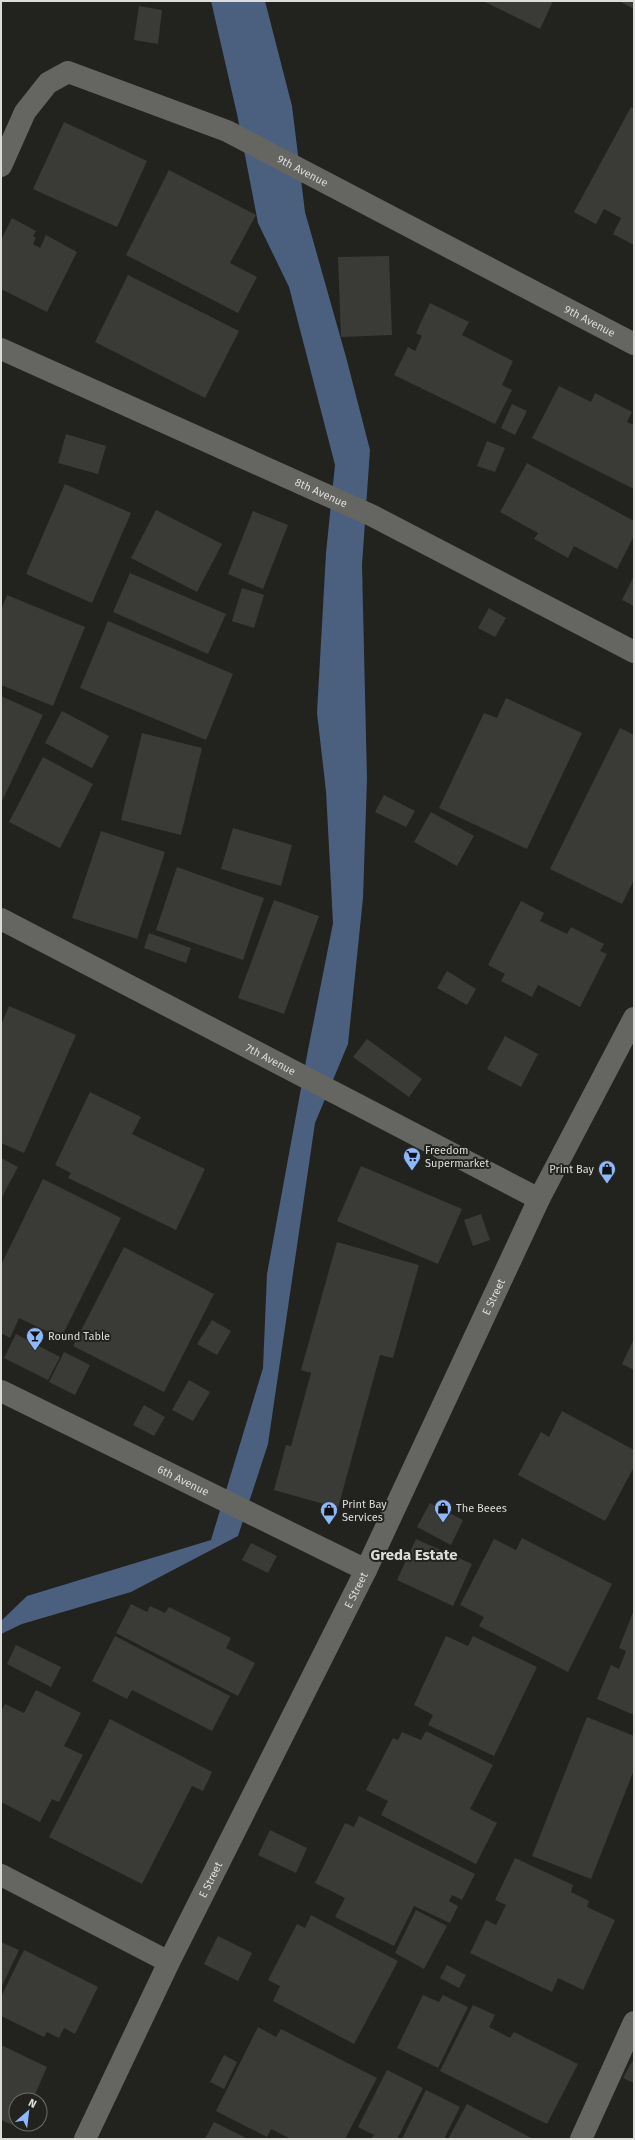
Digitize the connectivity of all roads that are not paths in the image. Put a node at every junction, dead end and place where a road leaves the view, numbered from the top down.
1 (1, 166) edge
2 (634, 344) edge
3 (1, 349) edge
4 (634, 652) edge
5 (1, 919) edge
6 (634, 1018) edge
7 (539, 1199) junction
8 (1, 1390) edge
9 (366, 1570) junction
10 (1, 1875) edge
11 (169, 1962) junction
12 (634, 2022) edge
13 (85, 2139) edge
14 (581, 2139) edge

1 - 2 street, 9th Avenue
3 - 4 street, 8th Avenue
5 - 7 street, 7th Avenue
6 - 7 street, E Street
7 - 9 street, E Street
8 - 9 street, 6th Avenue
9 - 11 street, E Street
10 - 11 street
11 - 13 street, E Street
12 - 14 street

